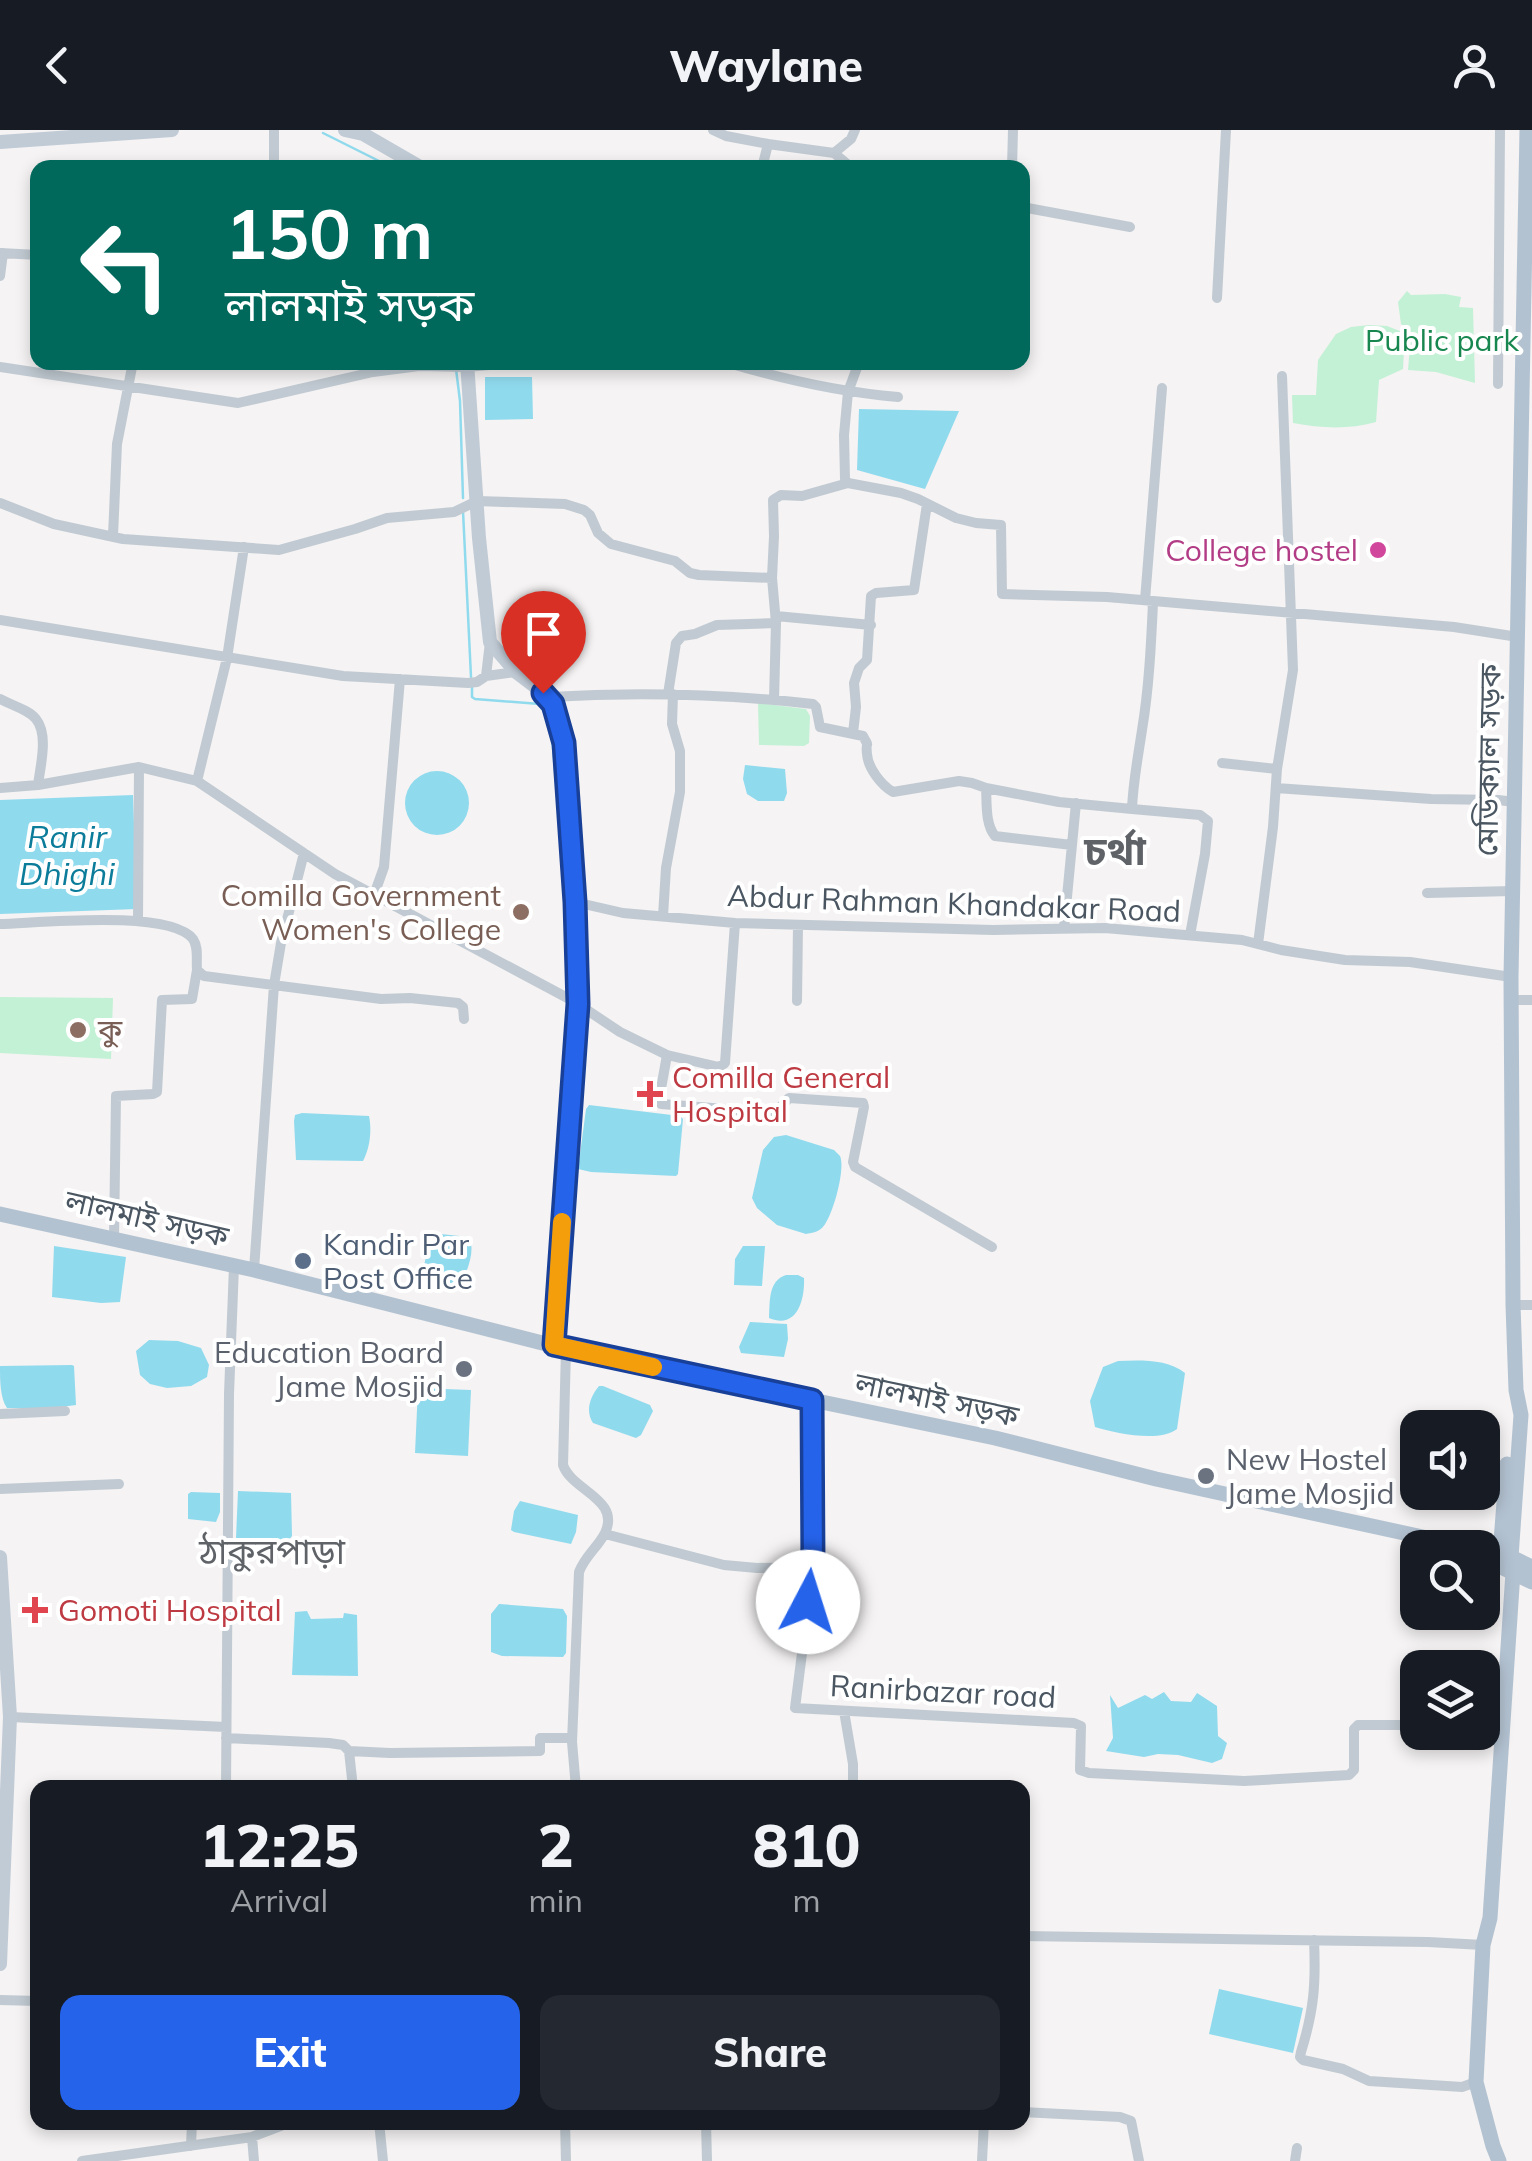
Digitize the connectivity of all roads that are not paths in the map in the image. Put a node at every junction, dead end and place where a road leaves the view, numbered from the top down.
1 (172, 130) edge
2 (274, 130) edge
3 (345, 130) edge
4 (714, 130) edge
5 (855, 130) edge
6 (1013, 130) edge
7 (1226, 130) edge
8 (1500, 130) edge
9 (1527, 130) edge
10 (363, 132) edge
11 (0, 142) edge
12 (768, 144) junction
13 (834, 153) junction
14 (274, 160) edge
15 (409, 160) edge
16 (764, 160) edge
17 (842, 160) edge
18 (1012, 160) edge
19 (1030, 208) edge
20 (1130, 227) dead end
21 (2, 252) edge
22 (30, 254) edge
23 (0, 276) edge
24 (1216, 298) dead end
25 (0, 367) edge
26 (132, 370) edge
27 (388, 370) edge
28 (467, 370) edge
29 (751, 370) edge
30 (856, 370) edge
31 (1282, 376) dead end
32 (1498, 384) dead end
33 (130, 387) junction
34 (1162, 388) dead end
35 (848, 392) junction
36 (898, 397) dead end
37 (848, 483) junction
38 (477, 501) junction
39 (0, 503) edge
40 (926, 504) junction
41 (112, 536) junction
42 (244, 547) junction
43 (772, 578) junction
44 (1145, 600) junction
45 (1292, 614) junction
46 (0, 620) edge
47 (776, 620) junction
48 (870, 625) junction
49 (1518, 636) junction
50 (490, 642) junction
51 (228, 658) junction
52 (516, 672) junction
53 (400, 680) junction
54 (477, 680) junction
55 (671, 694) junction
56 (548, 697) junction
57 (0, 699) edge
58 (774, 700) junction
59 (1525, 707) edge
60 (1524, 731) edge
61 (853, 733) junction
62 (1222, 764) dead end
63 (139, 768) junction
64 (1276, 769) junction
65 (198, 782) junction
66 (38, 785) junction
67 (0, 788) edge
68 (986, 788) junction
69 (1276, 788) junction
70 (1514, 802) junction
71 (1076, 804) junction
72 (1132, 809) junction
73 (1072, 844) junction
74 (304, 853) junction
75 (1512, 891) junction
76 (1427, 893) dead end
77 (374, 894) junction
78 (575, 902) junction
79 (662, 916) junction
80 (138, 920) junction
81 (736, 923) junction
82 (0, 924) edge
83 (798, 925) junction
84 (1064, 928) junction
85 (1190, 936) junction
86 (1258, 944) junction
87 (197, 970) junction
88 (1510, 977) junction
89 (274, 985) junction
90 (1511, 1000) junction
91 (1532, 1000) edge
92 (572, 1001) junction
93 (796, 1001) dead end
94 (464, 1019) dead end
95 (668, 1054) junction
96 (0, 1214) edge
97 (114, 1238) junction
98 (992, 1246) dead end
99 (234, 1266) junction
100 (254, 1270) junction
101 (1513, 1304) junction
102 (1532, 1304) edge
103 (560, 1347) junction
104 (812, 1400) junction
105 (65, 1411) dead end
106 (0, 1414) edge
107 (119, 1484) dead end
108 (0, 1489) edge
109 (1393, 1532) junction
110 (1400, 1533) edge
111 (604, 1534) junction
112 (1400, 1535) edge
113 (0, 1557) edge
114 (1500, 1559) edge
115 (1500, 1563) edge
116 (1507, 1563) junction
117 (813, 1567) junction
118 (1532, 1567) edge
119 (1532, 1582) edge
120 (1, 1595) edge
121 (1497, 1650) edge
122 (3, 1664) edge
123 (1500, 1691) edge
124 (844, 1710) junction
125 (10, 1717) junction
126 (1400, 1725) edge
127 (5, 1733) edge
128 (226, 1733) junction
129 (572, 1738) junction
130 (1497, 1750) edge
131 (350, 1751) junction
132 (226, 1780) edge
133 (352, 1780) edge
134 (575, 1780) edge
135 (853, 1780) edge
136 (1030, 1936) edge
137 (1314, 1940) junction
138 (1483, 1946) junction
139 (0, 1964) edge
140 (0, 2000) edge
141 (30, 2001) edge
142 (1476, 2082) junction
143 (1030, 2112) edge
144 (192, 2130) edge
145 (270, 2130) edge
146 (380, 2130) edge
147 (565, 2130) edge
148 (706, 2130) edge
149 (984, 2130) edge
150 (252, 2137) junction
151 (192, 2146) junction
152 (82, 2161) edge
153 (254, 2161) edge
154 (383, 2161) edge
155 (566, 2161) edge
156 (707, 2161) edge
157 (982, 2161) edge
158 (1140, 2161) edge
159 (1499, 2161) edge

1 - 11 street
2 - 14 street
3 - 10 street
4 - 12 street
5 - 13 street
6 - 18 street
7 - 24 street
8 - 32 street
9 - 49 main road, মেডিক্যাল সড়ক
10 - 15 street
12 - 13 street
12 - 16 street
13 - 17 street
19 - 20 street
21 - 22 street
21 - 23 street
25 - 33 street
26 - 33 street
27 - 33 street
28 - 38 street
29 - 35 street
30 - 35 street
31 - 45 street
33 - 41 street
34 - 44 street
35 - 36 street
35 - 37 street
37 - 40 street
37 - 43 street
38 - 42 street
38 - 43 street
38 - 50 street
39 - 41 street
40 - 44 street
40 - 48 street
41 - 42 street
42 - 51 street
43 - 47 street
44 - 45 street
44 - 72 street
45 - 49 street
45 - 64 street
46 - 51 street
47 - 48 street
47 - 55 street
47 - 58 street
48 - 61 street
49 - 59 main road, মেডিক্যাল সড়ক
50 - 52 street
50 - 54 street
51 - 53 street
51 - 65 street
52 - 54 street
52 - 56 street
53 - 54 street
53 - 77 street
55 - 56 street
55 - 58 street
55 - 79 street
56 - 78 street
57 - 66 street
58 - 61 street
59 - 60 main road, মেডিক্যাল সড়ক
60 - 70 main road, মেডিক্যাল সড়ক
61 - 68 street
62 - 64 street
63 - 65 street
63 - 66 street
63 - 80 street
64 - 69 street
65 - 74 street
66 - 67 street
68 - 71 street
68 - 73 street
69 - 70 street
69 - 86 street
70 - 75 main road, মেডিক্যাল সড়ক
71 - 72 street
71 - 73 street
72 - 85 street
73 - 84 street
74 - 77 street
74 - 89 street
75 - 76 street
75 - 88 main road, মেডিক্যাল সড়ক
77 - 92 street
78 - 79 street, Abdur Rahman Khandakar Road
78 - 92 street
79 - 81 street, Abdur Rahman Khandakar Road
80 - 82 street
80 - 87 street
81 - 83 street, Abdur Rahman Khandakar Road
81 - 95 street
83 - 84 street, Abdur Rahman Khandakar Road
83 - 93 street
84 - 85 street, Abdur Rahman Khandakar Road
85 - 86 street, Abdur Rahman Khandakar Road
86 - 88 street, Abdur Rahman Khandakar Road
87 - 89 street
87 - 97 street
88 - 90 main road, মেডিক্যাল সড়ক
89 - 94 street
89 - 100 street
90 - 91 street
90 - 101 main road, মেডিক্যাল সড়ক
92 - 95 street
92 - 103 street
95 - 98 street
96 - 97 main road, লালমাই সড়ক
97 - 99 main road, লালমাই সড়ক
99 - 100 main road, লালমাই সড়ক
99 - 128 street
100 - 103 main road, লালমাই সড়ক
101 - 102 street
101 - 116 main road, মেডিক্যাল সড়ক
103 - 104 main road, লালমাই সড়ক
103 - 111 street
104 - 109 main road, লালমাই সড়ক
104 - 117 street
105 - 106 street
107 - 108 street
109 - 110 main road, লালমাই সড়ক
109 - 112 main road, লালমাই সড়ক
111 - 117 street
111 - 129 street
113 - 120 street
114 - 116 main road
115 - 116 main road
116 - 118 main road
116 - 119 main road
116 - 121 main road
116 - 123 main road
117 - 124 street, Ranirbazar road
120 - 122 street
122 - 125 street
124 - 126 street, Ranirbazar road
124 - 135 street
125 - 127 street
125 - 128 street
127 - 139 street
128 - 131 street
128 - 132 street
129 - 131 street
129 - 134 street
130 - 138 main road
131 - 133 street
136 - 137 street
137 - 138 street
137 - 142 street
138 - 142 main road
140 - 141 street
142 - 159 main road
143 - 158 street
144 - 151 street
145 - 150 street
146 - 154 street
147 - 155 street
148 - 156 street
149 - 157 street
150 - 151 street
150 - 153 street
151 - 152 street

